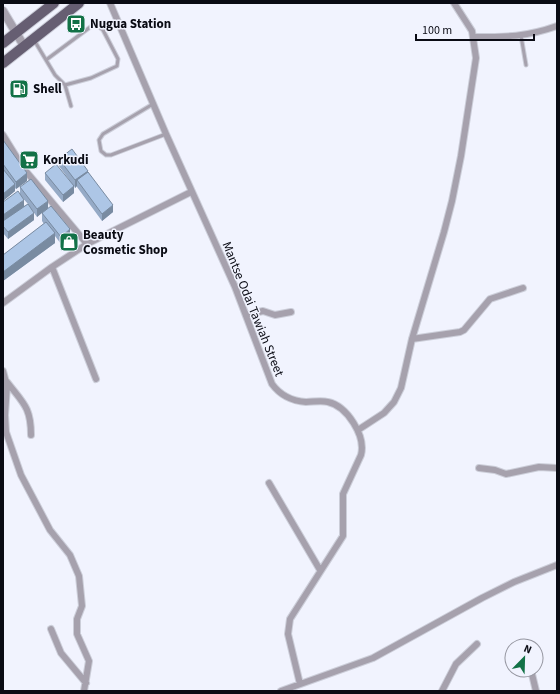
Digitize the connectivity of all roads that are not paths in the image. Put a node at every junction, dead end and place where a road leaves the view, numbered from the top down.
1 (54, 3) edge
2 (79, 3) edge
3 (110, 3) edge
4 (454, 3) edge
5 (3, 11) edge
6 (117, 21) junction
7 (557, 26) edge
8 (102, 30) junction
9 (15, 33) junction
10 (521, 36) junction
11 (474, 37) junction
12 (33, 39) junction
13 (3, 43) edge
14 (24, 46) junction
15 (46, 60) junction
16 (3, 62) edge
17 (526, 65) dead end
18 (65, 85) junction
19 (153, 104) junction
20 (71, 106) dead end
21 (166, 134) junction
22 (3, 135) edge
23 (191, 192) junction
24 (87, 244) junction
25 (52, 267) junction
26 (523, 288) dead end
27 (3, 303) edge
28 (292, 312) dead end
29 (246, 315) junction
30 (412, 339) junction
31 (3, 371) edge
32 (96, 379) dead end
33 (7, 382) junction
34 (358, 430) junction
35 (31, 435) dead end
36 (479, 468) dead end
37 (557, 468) edge
38 (269, 483) dead end
39 (557, 564) edge
40 (320, 570) junction
41 (51, 629) dead end
42 (477, 644) dead end
43 (533, 678) edge
44 (86, 683) junction
45 (300, 684) junction
46 (84, 691) edge
47 (281, 691) edge
48 (442, 691) edge
49 (536, 691) edge

1 - 9 main road
2 - 12 main road
3 - 6 street, Mantse Odai Tawiah Street
4 - 11 street
5 - 9 street
6 - 8 lane
6 - 19 street, Mantse Odai Tawiah Street
7 - 10 street
8 - 15 lane
8 - 18 lane
9 - 13 main road
9 - 14 street
10 - 11 street
10 - 17 lane
11 - 30 street
12 - 14 main road
12 - 15 lane
14 - 16 main road
15 - 18 lane
18 - 20 lane
19 - 21 street, Mantse Odai Tawiah Street
19 - 21 lane
21 - 23 street, Mantse Odai Tawiah Street
22 - 24 street
23 - 24 street
23 - 29 street, Mantse Odai Tawiah Street
24 - 25 street
25 - 27 street
25 - 32 street
26 - 30 street
28 - 29 street
29 - 34 street, Mantse Odai Tawiah Street
30 - 34 street
31 - 33 street
33 - 35 street
33 - 44 street
34 - 40 street
36 - 37 street
38 - 40 street
39 - 45 street
40 - 45 street
41 - 44 street
42 - 48 street
43 - 49 street
44 - 46 street
45 - 47 street

